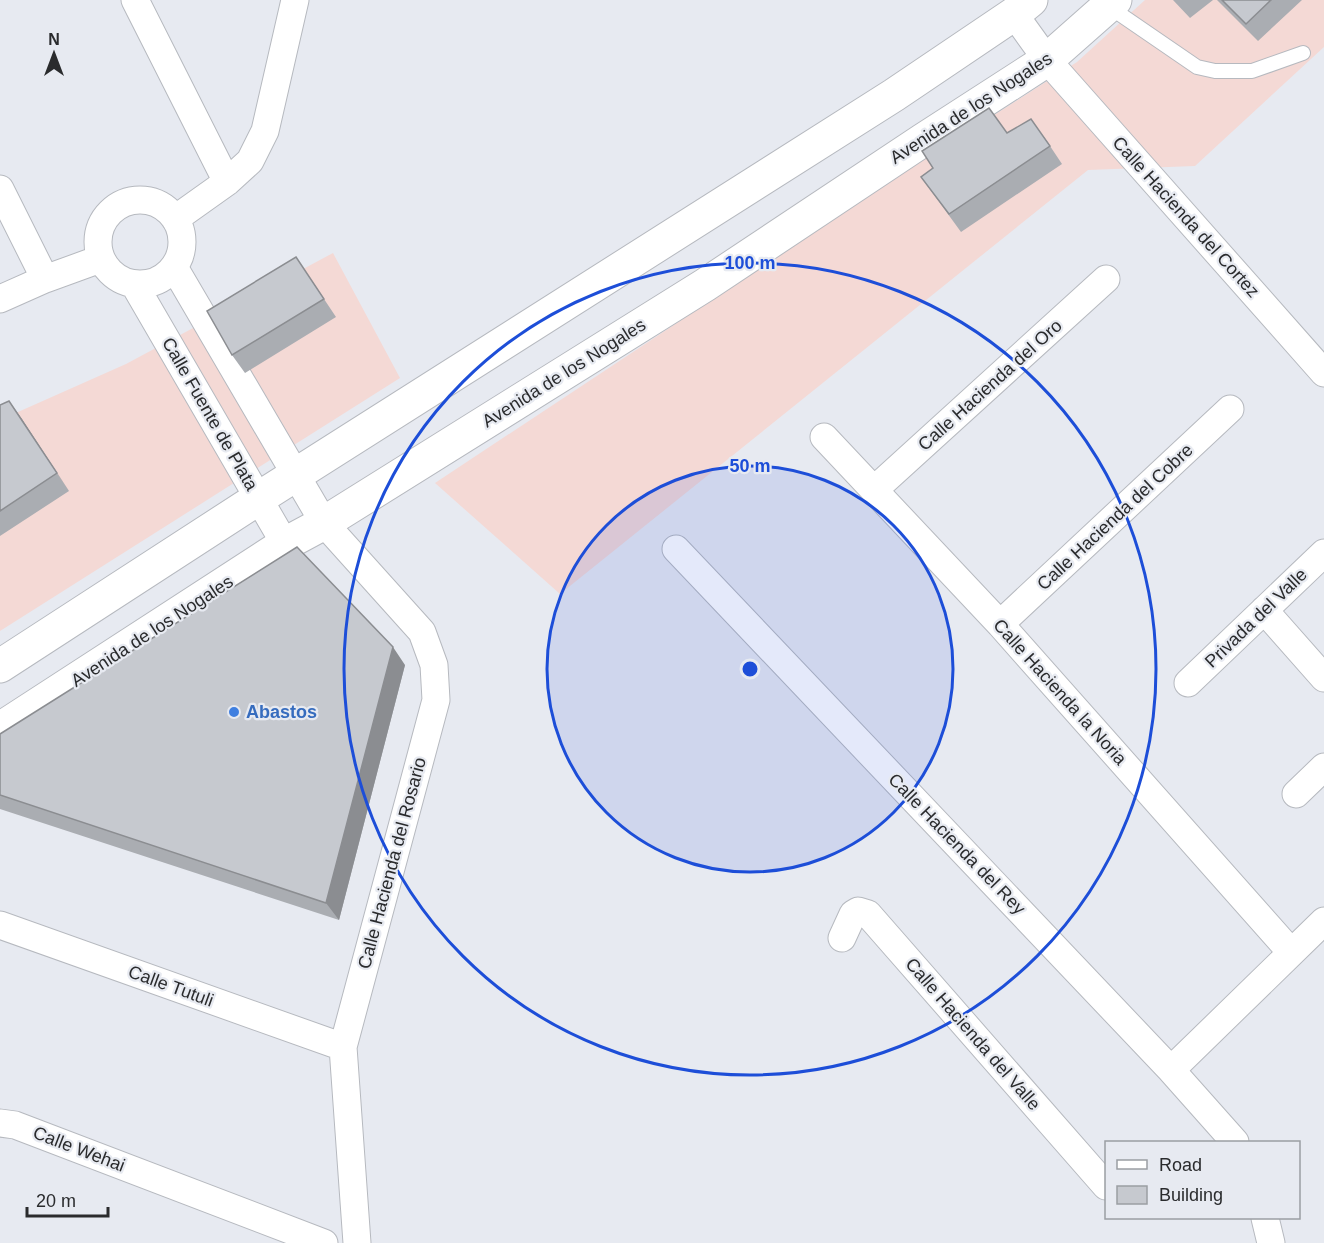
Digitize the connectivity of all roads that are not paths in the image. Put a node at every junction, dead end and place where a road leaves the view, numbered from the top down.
1 (135, 0) edge
2 (295, 0) edge
3 (1111, 3) edge
4 (1022, 7) edge
5 (1303, 53) dead end
6 (1047, 60) junction
7 (227, 182) junction
8 (0, 189) edge
9 (175, 219) junction
10 (100, 259) junction
11 (174, 267) junction
12 (45, 279) junction
13 (1106, 279) dead end
14 (134, 284) junction
15 (0, 299) edge
16 (1324, 373) edge
17 (1230, 409) dead end
18 (824, 436) dead end
19 (297, 475) junction
20 (874, 490) junction
21 (259, 498) junction
22 (324, 523) junction
23 (285, 544) junction
24 (676, 549) dead end
25 (1324, 553) edge
26 (1264, 610) junction
27 (1000, 624) junction
28 (0, 666) edge
29 (1324, 678) edge
30 (1188, 682) dead end
31 (0, 729) edge
32 (1324, 767) edge
33 (1296, 794) dead end
34 (1324, 921) edge
35 (0, 925) edge
36 (842, 938) dead end
37 (1291, 952) junction
38 (343, 1047) junction
39 (1171, 1070) junction
40 (0, 1123) edge
41 (1233, 1141) edge
42 (1105, 1184) edge
43 (1265, 1219) edge
44 (324, 1243) edge
45 (357, 1243) edge
46 (1271, 1243) edge

1 - 7 street
2 - 7 street
3 - 5 lane
3 - 6 main road, Avenida de los Nogales
4 - 6 street, Calle Hacienda del Cortez
4 - 19 main road
6 - 16 street, Calle Hacienda del Cortez
6 - 22 main road, Avenida de los Nogales
7 - 9 street
8 - 12 street
9 - 10 street
9 - 11 street
10 - 12 street
10 - 14 street
11 - 14 street
11 - 19 street
12 - 15 street
13 - 20 street, Calle Hacienda del Oro
14 - 21 street, Calle Fuente de Plata
17 - 27 street, Calle Hacienda del Cobre
18 - 20 street, Calle Hacienda la Noria
19 - 21 main road
19 - 22 street, Calle Hacienda del Rosario
20 - 27 street, Calle Hacienda la Noria
21 - 23 street, Calle Fuente de Plata
21 - 28 main road
22 - 23 main road, Avenida de los Nogales
22 - 38 street, Calle Hacienda del Rosario
23 - 31 main road, Avenida de los Nogales
24 - 39 street, Calle Hacienda del Rey
25 - 26 street, Privada del Valle
26 - 29 street
26 - 30 street, Privada del Valle
27 - 37 street, Calle Hacienda la Noria
32 - 33 street
34 - 37 street
35 - 38 street, Calle Tutuli
36 - 42 street, Calle Hacienda del Valle
37 - 39 street
38 - 45 street, Calle Hacienda del Rosario
39 - 41 street, Calle Hacienda del Rey
40 - 44 street, Calle Wehai
43 - 46 street

